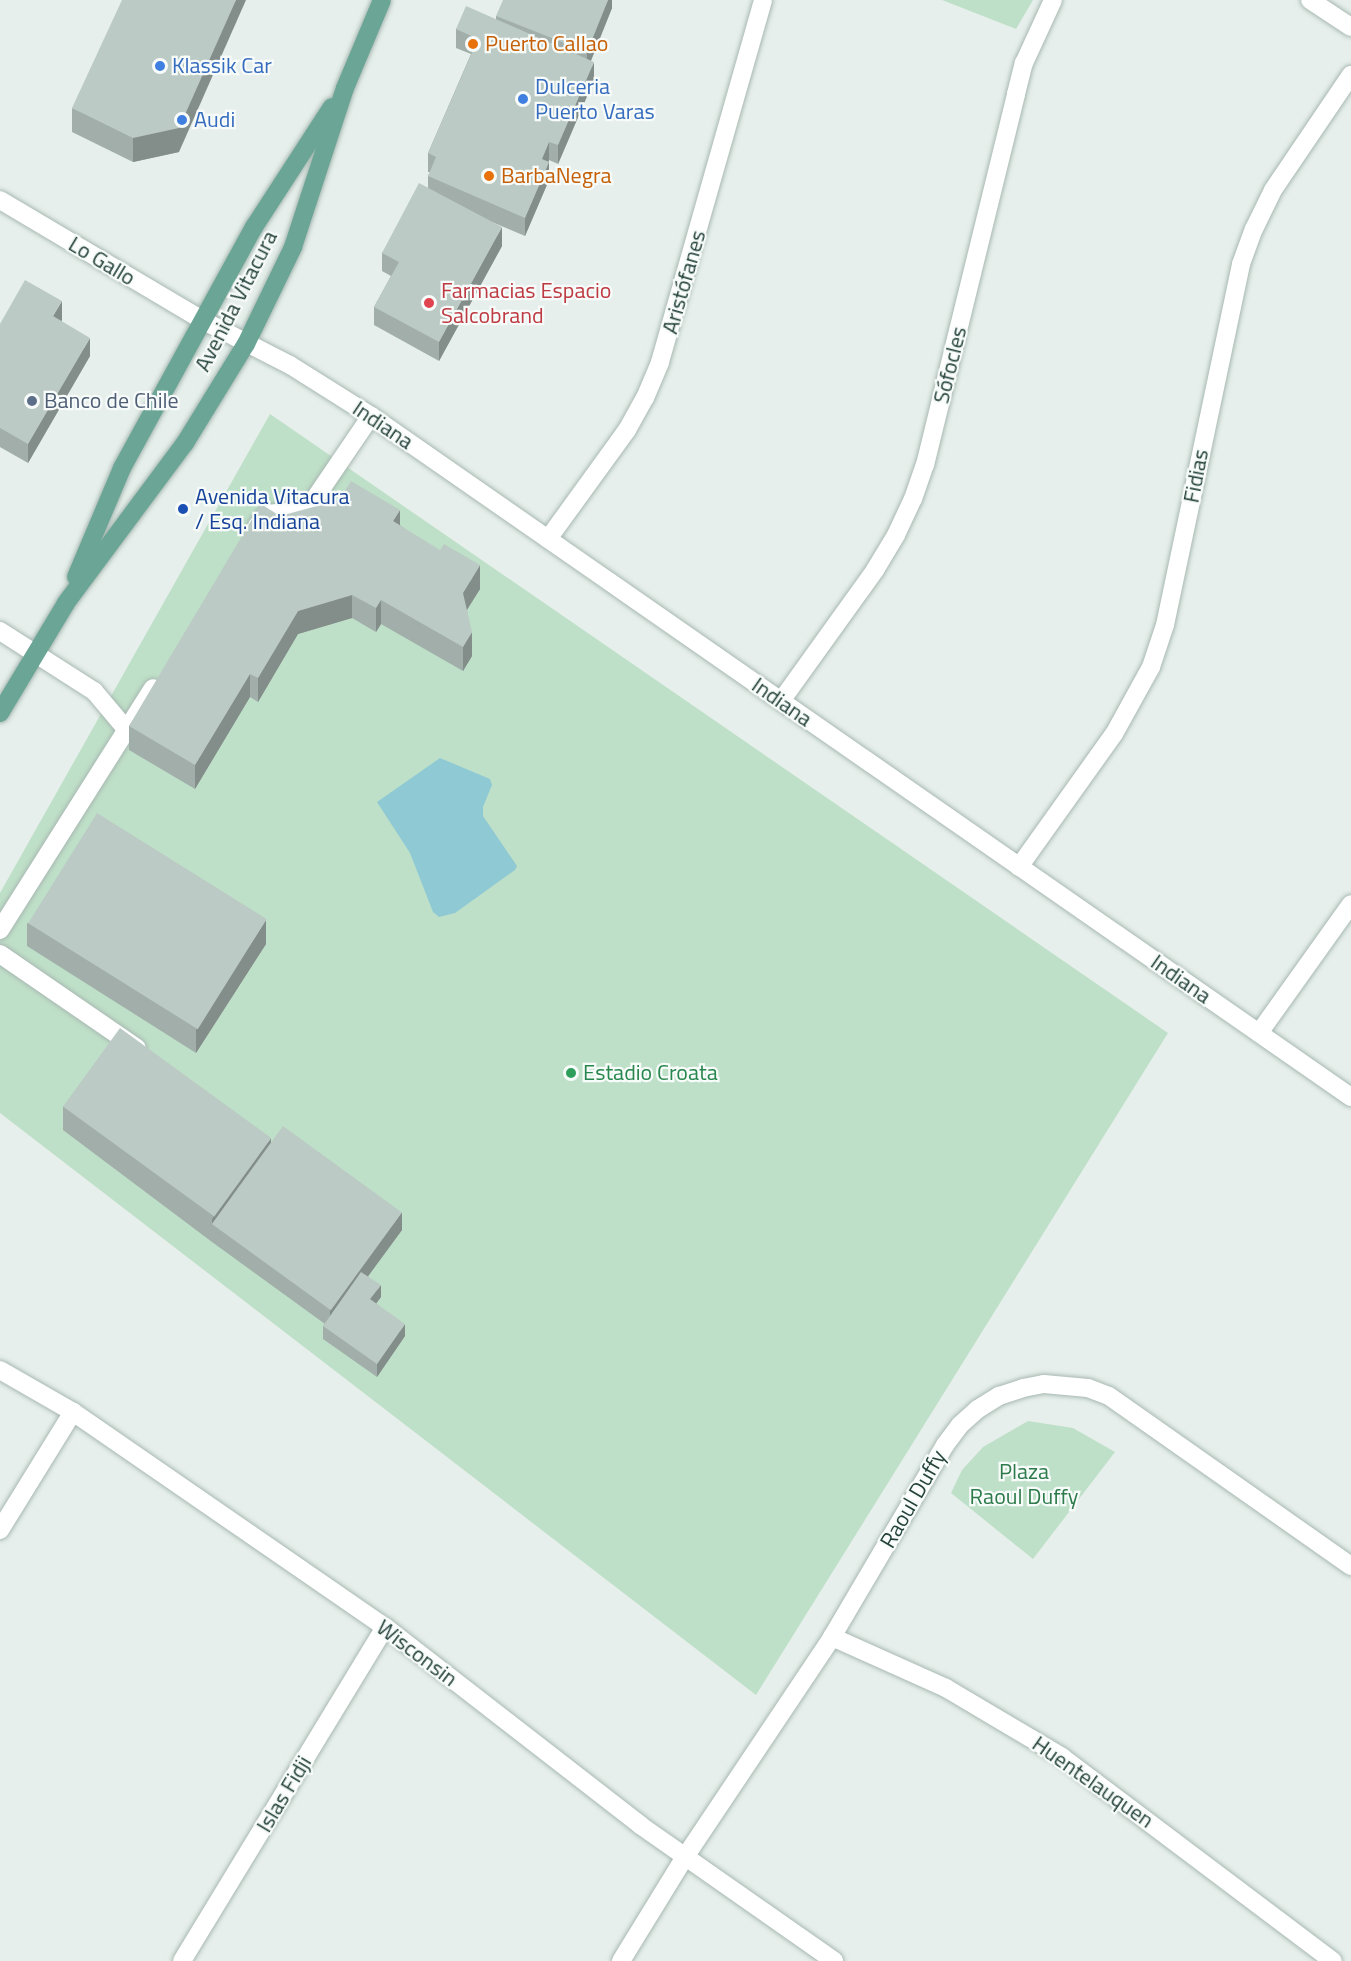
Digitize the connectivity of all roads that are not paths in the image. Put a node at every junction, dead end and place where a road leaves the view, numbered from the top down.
1 (382, 0) edge
2 (763, 0) edge
3 (1053, 0) edge
4 (1310, 0) edge
5 (1351, 27) edge
6 (1351, 75) edge
7 (345, 88) junction
8 (0, 200) edge
9 (204, 321) junction
10 (246, 344) junction
11 (371, 416) junction
12 (249, 538) edge
13 (548, 539) junction
14 (66, 603) junction
15 (0, 631) edge
16 (36, 652) junction
17 (165, 668) edge
18 (781, 701) junction
19 (0, 713) edge
20 (126, 729) junction
21 (1019, 867) junction
22 (1351, 904) edge
23 (0, 930) edge
24 (0, 954) edge
25 (1258, 1033) junction
26 (153, 1058) edge
27 (1351, 1097) edge
28 (0, 1370) edge
29 (73, 1412) junction
30 (0, 1530) edge
31 (1351, 1566) edge
32 (385, 1627) junction
33 (832, 1637) junction
34 (685, 1857) junction
35 (828, 1958) edge
36 (182, 1961) edge
37 (621, 1961) edge
38 (1333, 1961) edge

1 - 7 main road, Avenida Vitacura
2 - 13 street, Aristófanes
3 - 18 street, Sófocles
4 - 5 street
6 - 21 street, Fidias
7 - 9 main road, Avenida Vitacura
7 - 10 main road, Avenida Vitacura
8 - 9 street, Lo Gallo
9 - 10 street, Indiana
9 - 14 main road, Avenida Vitacura
10 - 11 street, Indiana
10 - 14 main road, Avenida Vitacura
11 - 12 street
11 - 13 street, Indiana
13 - 18 street, Indiana
14 - 16 main road, Avenida Vitacura
15 - 16 street
16 - 19 main road, Avenida Vitacura
16 - 20 street
17 - 20 street
18 - 21 street, Indiana
20 - 23 street
21 - 25 street, Indiana
22 - 25 street
24 - 26 street
25 - 27 street, Indiana
28 - 29 street, Wisconsin
29 - 30 street
29 - 32 street, Wisconsin
31 - 33 street, Raoul Duffy
32 - 34 street, Wisconsin
32 - 36 street, Islas Fidji
33 - 34 street, Raoul Duffy
33 - 38 street, Huentelauquen
34 - 35 street, Wisconsin
34 - 37 street, Raoul Duffy

